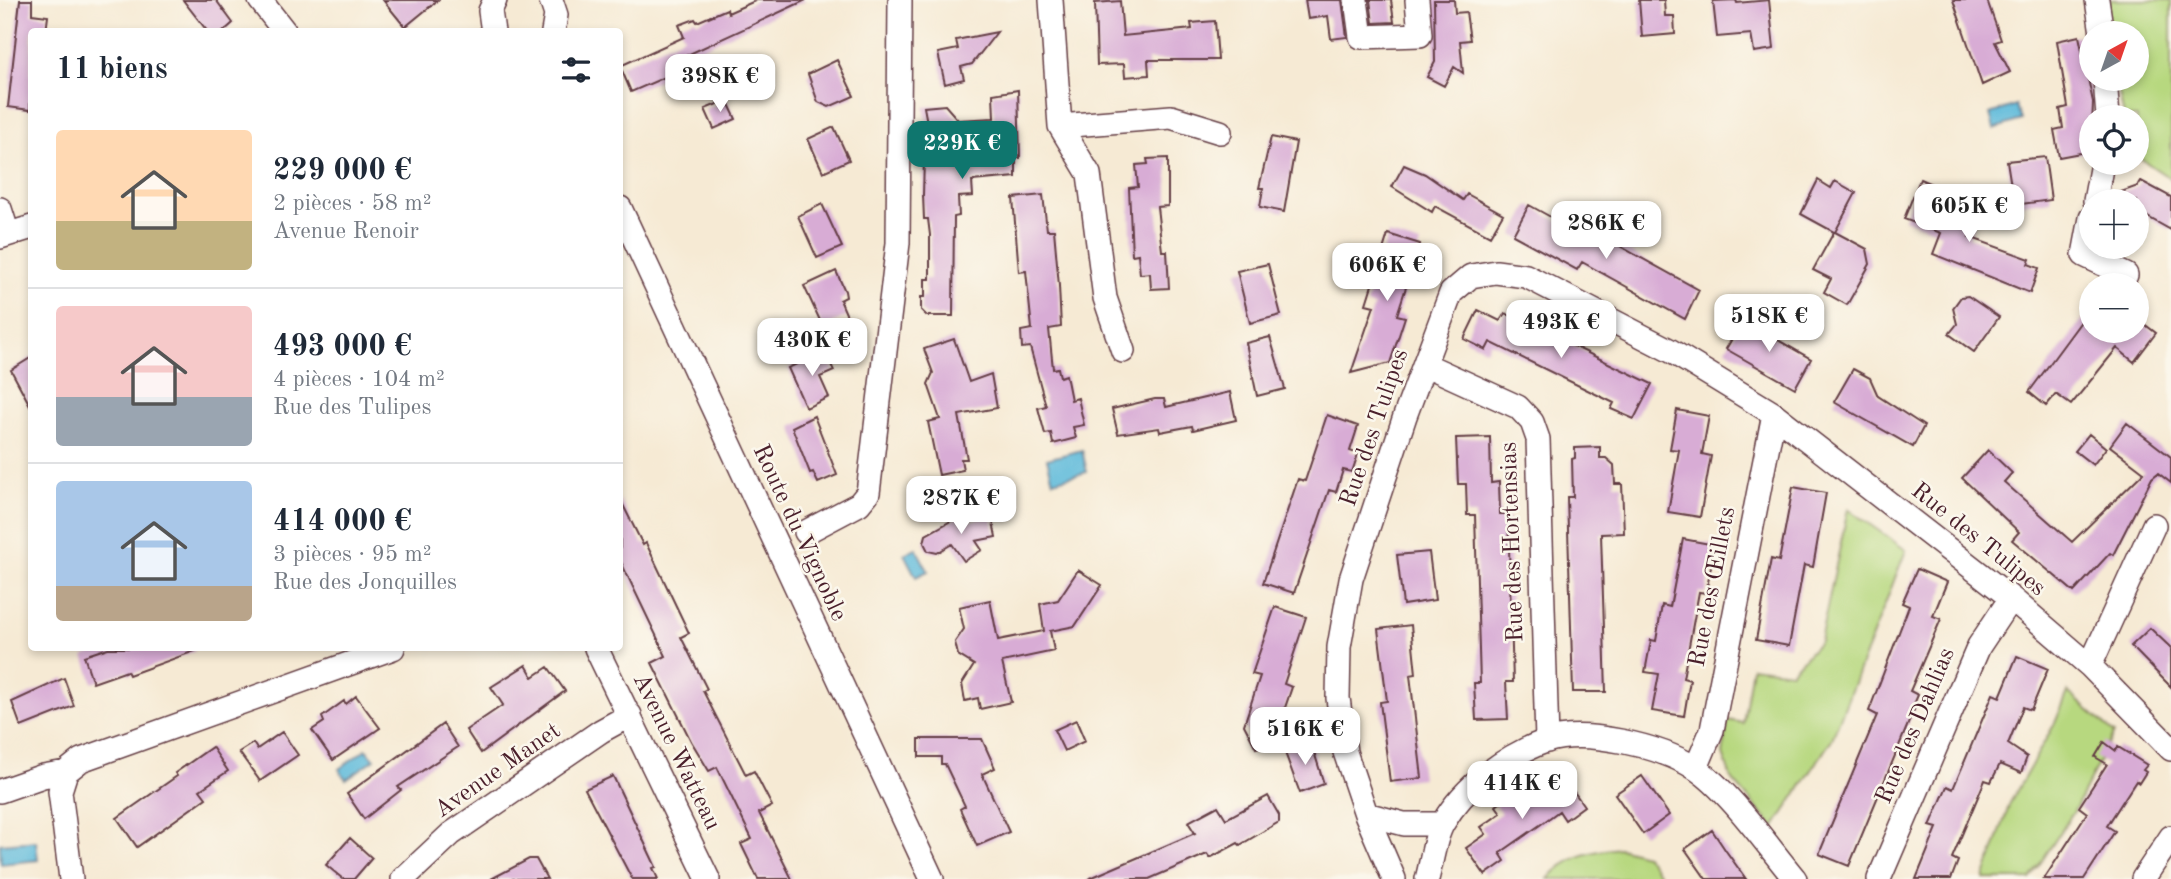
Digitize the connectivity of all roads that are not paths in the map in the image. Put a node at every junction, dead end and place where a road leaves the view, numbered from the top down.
1 (260, 0) edge
2 (495, 0) edge
3 (900, 0) edge
4 (1051, 0) edge
5 (1356, 0) edge
6 (1417, 0) edge
7 (2097, 0) edge
8 (555, 1) edge
9 (2100, 21) edge
10 (282, 28) edge
11 (492, 28) edge
12 (554, 28) edge
13 (1060, 126) junction
14 (1220, 132) dead end
15 (0, 209) edge
16 (623, 214) edge
17 (28, 228) edge
18 (4, 235) edge
19 (2092, 259) edge
20 (2122, 273) edge
21 (1123, 351) dead end
22 (1426, 365) junction
23 (1774, 414) junction
24 (2154, 525) dead end
25 (806, 532) dead end
26 (2011, 598) junction
27 (385, 651) edge
28 (598, 651) edge
29 (2090, 666) junction
30 (630, 715) junction
31 (1548, 741) junction
32 (2171, 749) edge
33 (1696, 768) junction
34 (66, 772) junction
35 (0, 791) edge
36 (1366, 814) junction
37 (1442, 824) junction
38 (2171, 837) edge
39 (71, 879) edge
40 (403, 879) edge
41 (708, 879) edge
42 (932, 879) edge
43 (1394, 879) edge
44 (1427, 879) edge
45 (1796, 879) edge
46 (1879, 879) edge
47 (2143, 879) edge

1 - 10 street
2 - 11 street
3 - 25 street
4 - 13 street
5 - 6 street
7 - 9 street
8 - 12 street
13 - 14 street
13 - 21 street
15 - 18 street
16 - 42 street, Route du Vignoble
17 - 18 street
19 - 20 street
22 - 23 street, Rue des Tulipes
22 - 31 street, Rue des Hortensias
22 - 36 street, Rue des Tulipes
23 - 26 street, Rue des Tulipes
23 - 33 street, Rue des Œillets
24 - 29 street
26 - 29 street, Rue des Tulipes
26 - 46 street, Rue des Dahlias
27 - 34 street
28 - 30 street, Avenue Watteau
29 - 32 street, Rue des Tulipes
30 - 40 street, Avenue Manet
30 - 41 street, Avenue Watteau
31 - 33 street
31 - 37 street
33 - 45 street
34 - 35 street
34 - 39 street
36 - 37 street
36 - 43 street, Rue des Tulipes
37 - 44 street
38 - 47 street

